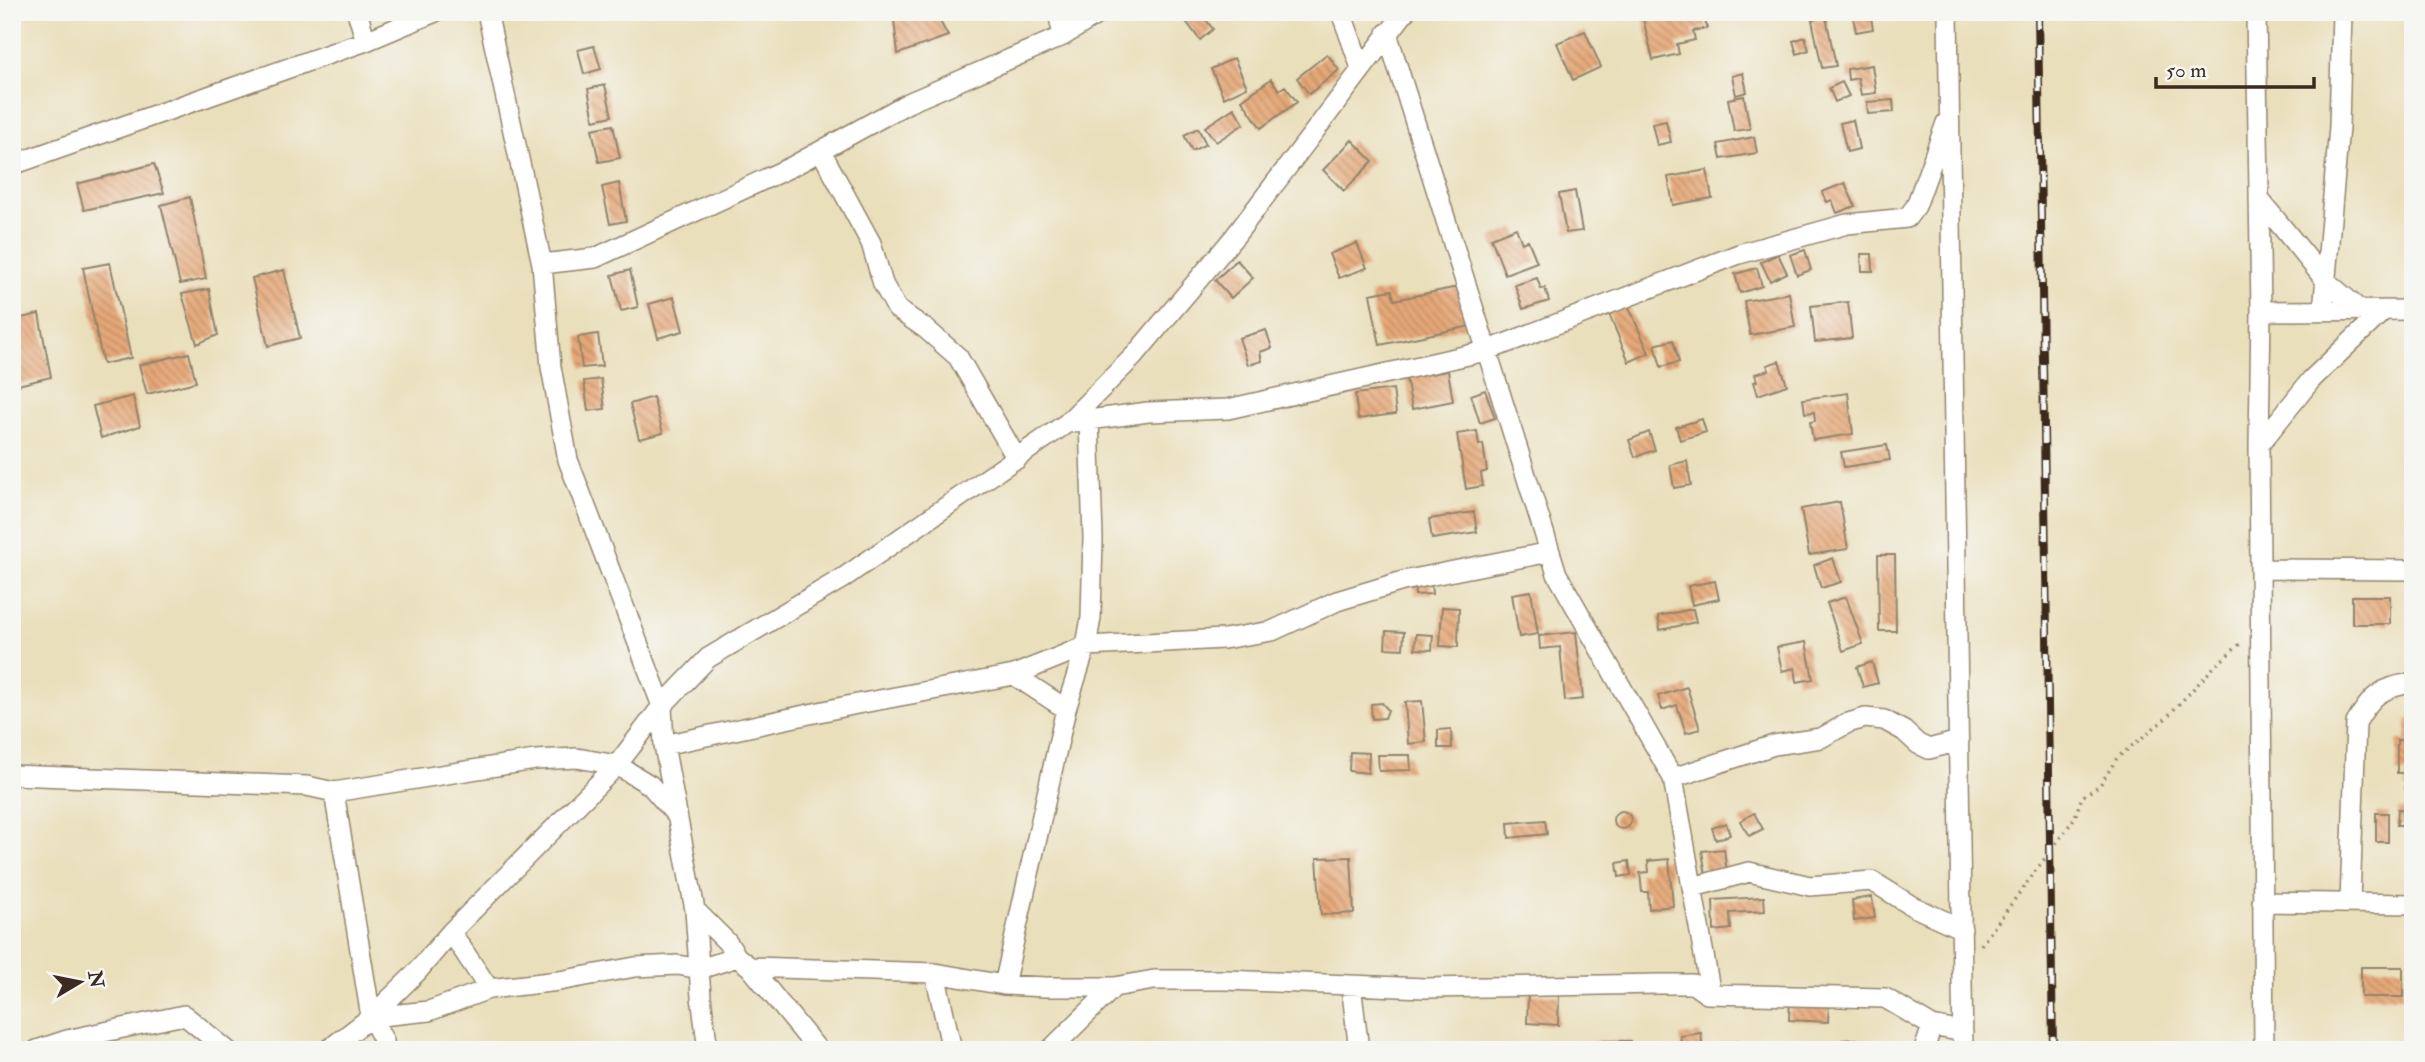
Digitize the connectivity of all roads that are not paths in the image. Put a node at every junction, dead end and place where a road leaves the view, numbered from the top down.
1 (357, 12) edge
2 (435, 12) edge
3 (487, 12) edge
4 (1058, 12) edge
5 (1101, 12) edge
6 (1340, 12) edge
7 (1405, 12) edge
8 (1948, 12) edge
9 (2256, 12) edge
10 (2342, 12) edge
11 (1387, 33) junction
12 (1063, 36) junction
13 (366, 41) junction
14 (1361, 68) junction
15 (1950, 113) junction
16 (821, 151) junction
17 (12, 165) edge
18 (2259, 199) junction
19 (542, 264) junction
20 (2326, 281) junction
21 (2360, 310) junction
22 (2384, 310) junction
23 (2413, 310) edge
24 (2261, 311) junction
25 (2323, 311) junction
26 (1486, 351) junction
27 (1089, 420) junction
28 (1067, 423) junction
29 (2259, 445) junction
30 (1017, 459) junction
31 (1550, 552) junction
32 (2260, 569) junction
33 (2413, 570) edge
34 (1086, 646) junction
35 (1014, 675) junction
36 (2413, 683) edge
37 (662, 706) junction
38 (1066, 709) junction
39 (1959, 741) junction
40 (664, 745) junction
41 (617, 765) junction
42 (12, 775) edge
43 (1673, 778) junction
44 (334, 792) junction
45 (678, 817) junction
46 (1693, 887) junction
47 (2262, 902) junction
48 (2350, 903) junction
49 (2413, 904) edge
50 (695, 910) junction
51 (1962, 929) junction
52 (451, 932) junction
53 (743, 962) junction
54 (700, 969) junction
55 (936, 973) junction
56 (1004, 985) junction
57 (1351, 985) junction
58 (1114, 986) junction
59 (489, 989) junction
60 (1707, 994) junction
61 (371, 1017) junction
62 (1932, 1026) junction
63 (1963, 1041) edge
64 (37, 1050) edge
65 (226, 1050) edge
66 (328, 1050) edge
67 (385, 1050) edge
68 (708, 1050) edge
69 (818, 1050) edge
70 (952, 1050) edge
71 (1050, 1050) edge
72 (1359, 1050) edge
73 (1924, 1050) edge
74 (2264, 1050) edge

1 - 13 street
2 - 13 street
3 - 19 street
4 - 12 street
5 - 12 street
6 - 14 street
7 - 11 street
8 - 15 street
9 - 18 street
10 - 20 street
11 - 14 street
11 - 26 street
12 - 16 street
13 - 17 street
14 - 28 street
15 - 26 street
15 - 39 street
16 - 19 street
16 - 30 street
18 - 20 street
18 - 24 street
19 - 37 street
20 - 21 street
20 - 25 street
21 - 22 street
21 - 25 street
22 - 23 street
22 - 29 street
24 - 25 street
24 - 29 street
26 - 27 street
26 - 31 street
27 - 28 street
27 - 34 street
28 - 30 street
29 - 32 street
30 - 37 street
31 - 34 street
31 - 43 street
32 - 33 street
32 - 47 street
34 - 35 street
34 - 38 street
35 - 38 street
35 - 40 street
36 - 48 street
37 - 40 street
37 - 41 street
38 - 56 street
39 - 43 street
39 - 51 street
40 - 45 street
41 - 44 street
41 - 45 street
41 - 52 street
42 - 44 street
43 - 46 street
44 - 61 street
45 - 50 street
46 - 51 street
46 - 60 street
47 - 48 street
47 - 74 street
48 - 49 street
50 - 53 street
50 - 54 street
51 - 63 street
52 - 59 street
52 - 61 street
53 - 54 street
53 - 55 street
53 - 69 street
54 - 59 street
54 - 68 street
55 - 56 street
55 - 70 street
56 - 58 street
57 - 58 street
57 - 60 street
57 - 72 street
58 - 71 street
59 - 61 street
60 - 62 street
61 - 66 street
61 - 67 street
62 - 63 street
62 - 73 street
64 - 65 street

